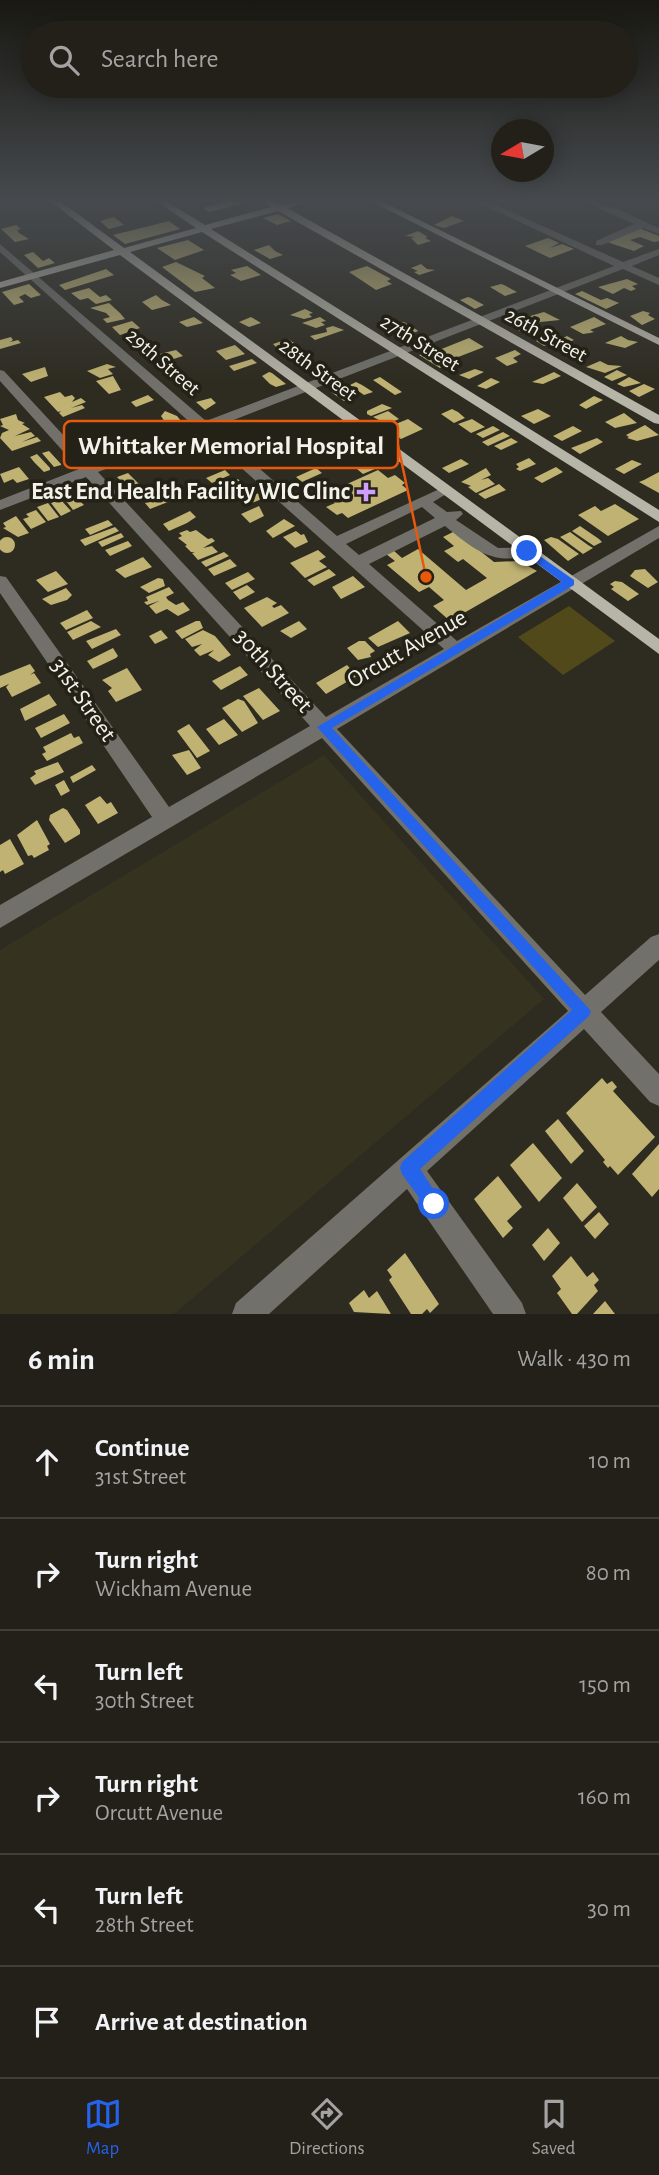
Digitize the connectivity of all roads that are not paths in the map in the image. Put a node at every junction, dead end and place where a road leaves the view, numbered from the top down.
1 (17, 262) edge
2 (82, 262) edge
3 (137, 262) edge
4 (257, 262) edge
5 (376, 262) edge
6 (498, 262) edge
7 (615, 262) edge
8 (632, 262) edge
9 (623, 266) junction
10 (33, 276) junction
11 (659, 282) edge
12 (0, 285) edge
13 (556, 291) junction
14 (480, 320) junction
15 (659, 342) edge
16 (399, 352) junction
17 (0, 374) edge
18 (306, 387) junction
19 (659, 420) edge
20 (204, 426) junction
21 (88, 470) junction
22 (446, 490) junction
23 (423, 501) junction
24 (0, 505) edge
25 (451, 516) junction
26 (659, 517) edge
27 (659, 531) edge
28 (336, 542) junction
29 (527, 551) junction
30 (359, 562) junction
31 (0, 581) edge
32 (570, 582) junction
33 (659, 648) edge
34 (456, 649) junction
35 (324, 727) junction
36 (166, 820) junction
37 (0, 917) edge
38 (659, 945) edge
39 (583, 1011) junction
40 (659, 1093) edge
41 (409, 1168) junction
42 (247, 1314) edge
43 (511, 1314) edge

1 - 10 street, 29th Street
2 - 10 main road
3 - 18 main road, 28th Street
4 - 16 main road, 27th Street
5 - 14 main road, 26th Street
6 - 13 main road
7 - 9 street
8 - 9 street
9 - 11 street
9 - 13 street
10 - 12 main road
10 - 20 street, 29th Street
13 - 14 street
13 - 15 main road
14 - 16 street
14 - 19 main road, 26th Street
16 - 18 street
16 - 26 main road, 27th Street
17 - 21 street, 30th Street
18 - 20 street
18 - 22 main road, 28th Street
20 - 21 street
20 - 28 street, 29th Street
21 - 24 street
21 - 35 street, 30th Street
22 - 23 street
22 - 29 main road, 28th Street
23 - 25 street
23 - 28 street
25 - 29 street
25 - 30 street
27 - 32 street, Orcutt Avenue
28 - 30 street, 29th Street
29 - 32 main road, 28th Street
30 - 34 street, 29th Street
31 - 36 street, 31st Street
32 - 33 main road, 28th Street
32 - 34 street, Orcutt Avenue
34 - 35 street, Orcutt Avenue
35 - 36 street, Orcutt Avenue
35 - 39 street, 30th Street
36 - 37 street, Orcutt Avenue
38 - 39 street
39 - 40 street, 30th Street
39 - 41 street
41 - 42 street
41 - 43 street

